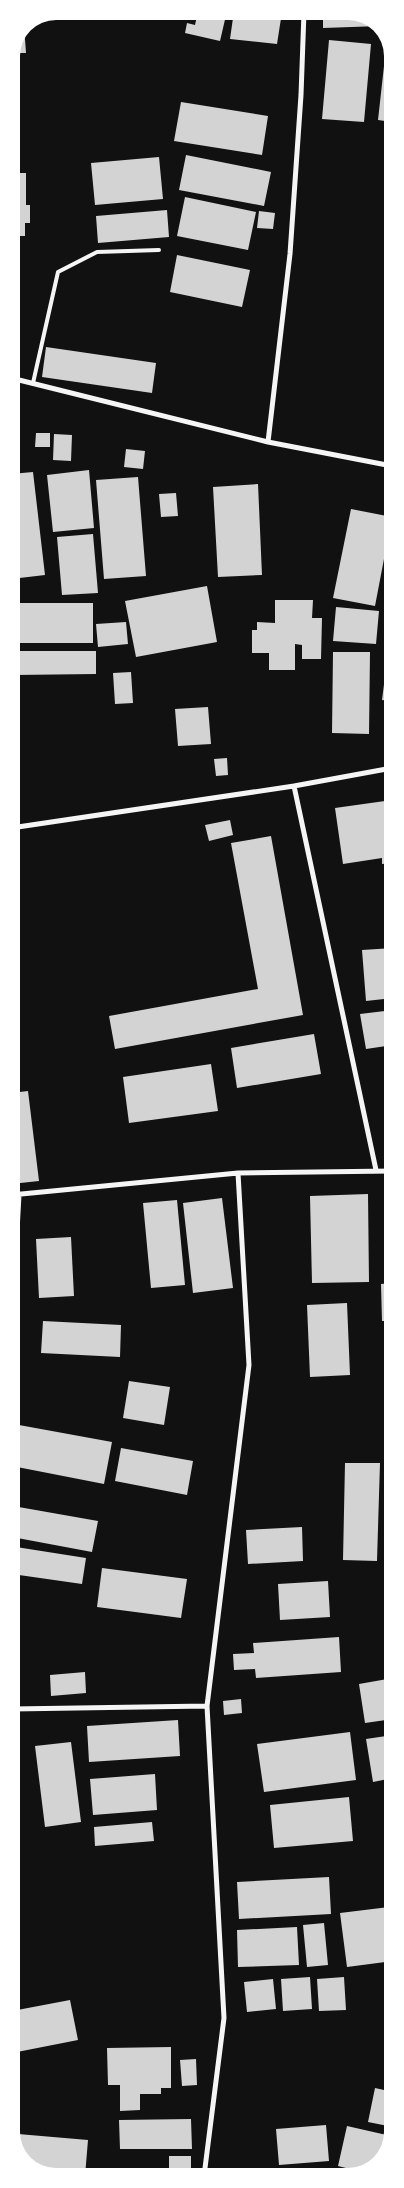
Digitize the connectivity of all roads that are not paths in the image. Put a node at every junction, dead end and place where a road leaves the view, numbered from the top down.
1 (304, 20) edge
2 (159, 250) dead end
3 (20, 380) edge
4 (33, 383) junction
5 (268, 442) junction
6 (384, 464) edge
7 (384, 769) edge
8 (294, 786) junction
9 (20, 827) edge
10 (376, 1170) junction
11 (384, 1171) edge
12 (238, 1173) junction
13 (20, 1195) edge
14 (207, 1706) junction
15 (20, 1710) edge
16 (205, 2168) edge

1 - 5 street
2 - 4 lane
3 - 4 street
4 - 5 street
5 - 6 street
7 - 8 street
8 - 9 street
8 - 10 street
10 - 11 street
10 - 12 street
12 - 13 street
12 - 14 street
14 - 15 street
14 - 16 street

